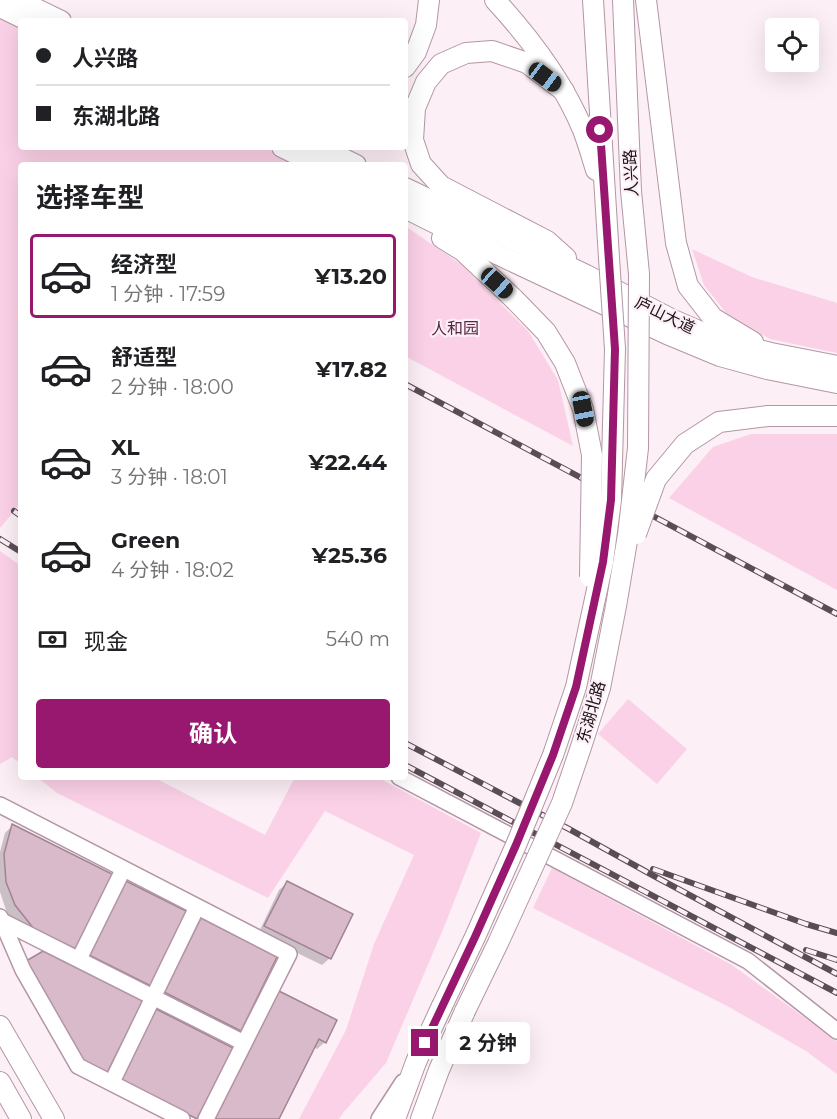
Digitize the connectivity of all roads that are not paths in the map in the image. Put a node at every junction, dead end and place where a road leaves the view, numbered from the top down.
1 (18, 0) edge
2 (429, 0) edge
3 (495, 0) edge
4 (593, 0) edge
5 (623, 0) edge
6 (646, 0) edge
7 (0, 6) edge
8 (23, 18) edge
9 (55, 18) edge
10 (408, 63) edge
11 (564, 91) junction
12 (288, 150) edge
13 (325, 150) edge
14 (313, 162) edge
15 (350, 162) edge
16 (408, 189) edge
17 (604, 196) junction
18 (408, 210) edge
19 (408, 215) edge
20 (609, 258) joint
21 (639, 274) joint
22 (586, 275) junction
23 (771, 353) junction
24 (837, 366) edge
25 (837, 383) edge
26 (837, 416) edge
27 (622, 573) junction
28 (589, 626) junction
29 (405, 780) edge
30 (0, 805) edge
31 (123, 870) junction
32 (197, 907) junction
33 (1, 919) edge
34 (79, 959) junction
35 (153, 997) junction
36 (0, 1026) edge
37 (837, 1031) edge
38 (244, 1043) junction
39 (416, 1062) junction
40 (439, 1070) junction
41 (0, 1082) edge
42 (112, 1082) junction
43 (21, 1119) edge
44 (54, 1119) edge
45 (182, 1119) edge
46 (206, 1119) edge
47 (379, 1119) edge
48 (395, 1119) edge
49 (421, 1119) edge
50 (431, 1119) edge

1 - 9 main road
2 - 10 main road
3 - 11 main road
4 - 17 main road, 人兴路
5 - 21 main road, 人兴路
6 - 23 main road
7 - 8 main road
11 - 17 main road
11 - 22 main road
12 - 14 main road
13 - 15 main road
16 - 22 main road, 庐山大道
17 - 20 main road, 人兴路
18 - 25 main road, 庐山大道
19 - 28 main road, bridge
20 - 28 main road, 东湖北路, bridge
21 - 27 main road, 东湖北路, bridge
22 - 23 main road, 庐山大道
23 - 24 main road, 庐山大道
26 - 27 main road, bridge
27 - 40 main road, 东湖北路, bridge
28 - 39 main road, 东湖北路, bridge
29 - 37 street
30 - 31 street
31 - 32 street
31 - 34 street
32 - 35 street
32 - 38 street
33 - 34 street
33 - 42 street
34 - 35 street
35 - 38 street
35 - 42 street
36 - 44 main road
38 - 46 street
39 - 47 street
39 - 48 main road, 东湖北路
40 - 49 main road, 东湖北路
40 - 50 street
41 - 43 main road
42 - 45 street

